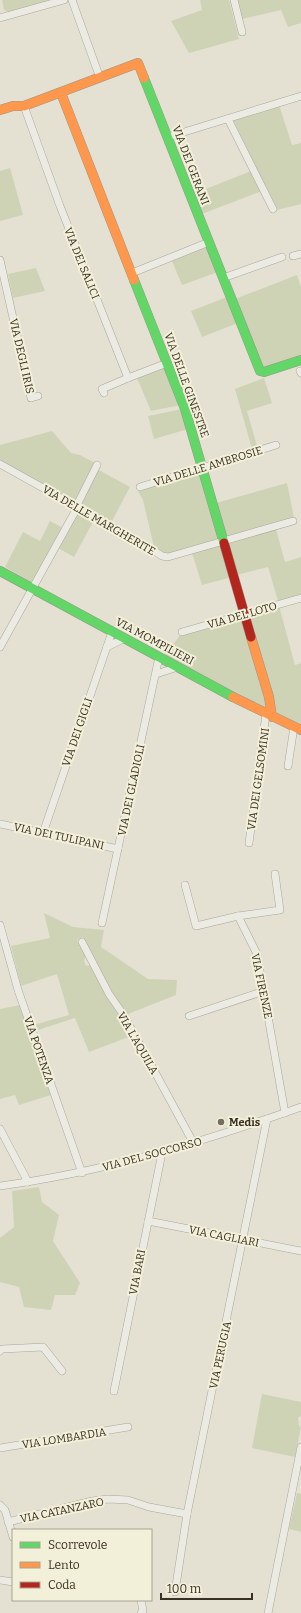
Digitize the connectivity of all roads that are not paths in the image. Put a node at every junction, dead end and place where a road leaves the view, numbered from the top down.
1 (64, 0) edge
2 (72, 0) edge
3 (234, 0) edge
4 (0, 18) edge
5 (242, 32) dead end
6 (100, 78) junction
7 (61, 93) junction
8 (301, 96) edge
9 (24, 106) junction
10 (0, 110) edge
11 (228, 119) junction
12 (168, 137) junction
13 (273, 209) dead end
14 (209, 242) junction
15 (301, 254) edge
16 (293, 256) dead end
17 (282, 257) dead end
18 (0, 260) edge
19 (132, 273) junction
20 (223, 278) junction
21 (301, 360) edge
22 (167, 363) junction
23 (128, 378) junction
24 (104, 393) dead end
25 (38, 396) dead end
26 (276, 445) dead end
27 (0, 464) edge
28 (97, 465) dead end
29 (202, 468) junction
30 (140, 486) dead end
31 (77, 507) junction
32 (293, 521) dead end
33 (223, 541) junction
34 (0, 571) edge
35 (33, 588) junction
36 (301, 598) edge
37 (246, 614) junction
38 (112, 632) junction
39 (182, 632) dead end
40 (125, 638) junction
41 (0, 647) edge
42 (107, 647) junction
43 (160, 657) junction
44 (178, 667) junction
45 (156, 674) junction
46 (269, 715) junction
47 (297, 728) edge
48 (288, 766) dead end
49 (0, 824) edge
50 (42, 833) junction
51 (249, 843) dead end
52 (118, 849) junction
53 (275, 874) dead end
54 (185, 885) dead end
55 (238, 916) junction
56 (102, 922) dead end
57 (0, 925) edge
58 (82, 942) dead end
59 (264, 991) junction
60 (189, 1016) dead end
61 (301, 1107) edge
62 (285, 1113) junction
63 (267, 1119) junction
64 (0, 1129) edge
65 (194, 1144) junction
66 (160, 1152) junction
67 (82, 1173) junction
68 (28, 1182) junction
69 (0, 1186) edge
70 (148, 1221) junction
71 (244, 1240) junction
72 (301, 1251) edge
73 (0, 1351) edge
74 (62, 1371) dead end
75 (114, 1391) dead end
76 (128, 1427) dead end
77 (301, 1447) edge
78 (0, 1448) edge
79 (0, 1505) edge
80 (187, 1514) junction
81 (8, 1522) junction
82 (12, 1534) edge
83 (0, 1580) edge
84 (12, 1582) edge
85 (175, 1592) dead end
86 (142, 1601) edge
87 (141, 1613) edge
88 (268, 1613) edge

1 - 4 street
2 - 6 street
3 - 5 street
6 - 7 street, VIA DEI GERANI
6 - 12 street, VIA DEI GERANI
7 - 9 street, VIA DEI GERANI
7 - 19 street, VIA DELLE GINESTRE
8 - 11 street
9 - 10 street, VIA DEI GERANI
9 - 23 street, VIA DEI SALICI
11 - 12 street
11 - 13 street
12 - 14 street, VIA DEI GERANI
14 - 19 street
14 - 20 street, VIA DEI GERANI
15 - 16 street
17 - 20 street
18 - 25 street, VIA DEGLI IRIS
19 - 22 street, VIA DELLE GINESTRE
20 - 21 street, VIA DEI GERANI
22 - 23 street
22 - 29 street, VIA DELLE GINESTRE
23 - 24 street
26 - 29 street, VIA DELLE AMBROSIE
27 - 31 street, VIA DELLE MARGHERITE
28 - 31 street
29 - 30 street, VIA DELLE AMBROSIE
29 - 33 street, VIA DELLE GINESTRE
31 - 33 street, VIA DELLE MARGHERITE
31 - 35 street
32 - 33 street, VIA DELLE MARGHERITE
33 - 37 street, VIA DELLE GINESTRE
34 - 35 street, VIA MOMPILIERI
35 - 38 street, VIA MOMPILIERI
35 - 41 street
36 - 37 street, VIA DEL LOTO
37 - 39 street, VIA DEL LOTO
37 - 46 street, VIA DELLE GINESTRE
38 - 40 street, VIA MOMPILIERI
38 - 42 street, VIA DEI GIGLI
40 - 42 street
40 - 43 street, VIA MOMPILIERI
42 - 50 street, VIA DEI GIGLI
43 - 44 street, VIA MOMPILIERI
43 - 45 street, VIA DEI GLADIOLI
44 - 45 street
44 - 46 street, VIA MOMPILIERI
45 - 52 street, VIA DEI GLADIOLI
46 - 47 street, VIA MOMPILIERI
46 - 51 street, VIA DEI GELSOMINI
47 - 48 street
49 - 50 street, VIA DEI TULIPANI
50 - 52 street, VIA DEI TULIPANI
52 - 56 street, VIA DEI GLADIOLI
53 - 55 street
54 - 55 street
55 - 59 street, VIA FIRENZE
57 - 67 street, VIA POTENZA
58 - 65 street, VIA L'AQUILA
59 - 60 street
59 - 62 street, VIA FIRENZE
61 - 62 street, VIA DEL SOCCORSO
62 - 63 street, VIA DEL SOCCORSO
63 - 65 street, VIA DEL SOCCORSO
63 - 71 street, VIA PERUGIA
64 - 68 street
65 - 66 street, VIA DEL SOCCORSO
66 - 67 street, VIA DEL SOCCORSO
66 - 70 street, VIA BARI
67 - 68 street, VIA DEL SOCCORSO
68 - 69 street, VIA DEL SOCCORSO
70 - 71 street, VIA CAGLIARI
70 - 75 street, VIA BARI
71 - 72 street, VIA CAGLIARI
71 - 80 street, VIA PERUGIA
73 - 74 street
76 - 78 street, VIA LOMBARDIA
77 - 88 street
79 - 81 street
80 - 81 street, VIA CATANZARO
80 - 85 street, VIA PERUGIA
81 - 82 street
83 - 84 street
86 - 87 street

